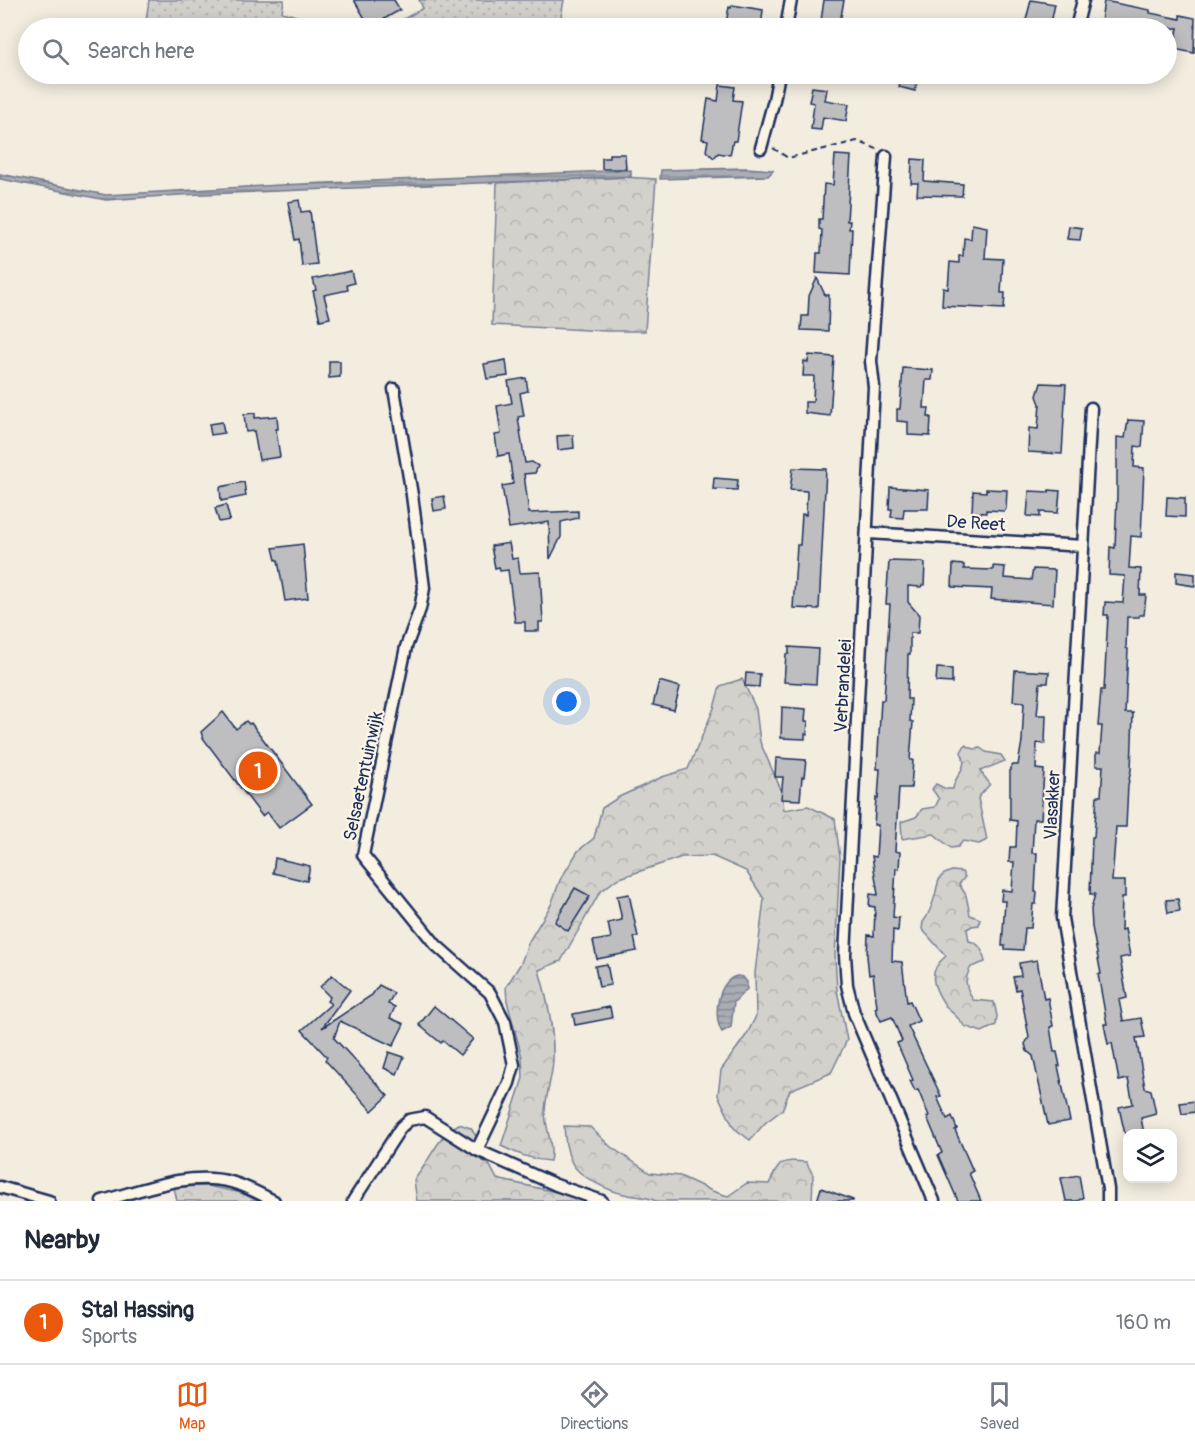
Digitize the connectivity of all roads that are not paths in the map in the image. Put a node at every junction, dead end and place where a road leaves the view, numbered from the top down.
1 (791, 0) edge
2 (1083, 0) edge
3 (788, 18) edge
4 (1078, 18) edge
5 (777, 84) edge
6 (761, 148) road end
7 (886, 156) road end
8 (394, 389) dead end
9 (1091, 408) dead end
10 (868, 533) junction
11 (1083, 546) junction
12 (477, 1150) junction
13 (0, 1187) edge
14 (50, 1201) edge
15 (102, 1201) edge
16 (274, 1201) edge
17 (352, 1201) edge
18 (602, 1201) edge
19 (934, 1201) edge
20 (1107, 1201) edge

1 - 3 street
2 - 4 street
5 - 6 street
7 - 10 street, Verbrandelei
8 - 12 street, Selsaetentuinwijk
9 - 11 street, Vlasakker
10 - 11 street, De Reet
10 - 19 street, Verbrandelei
11 - 20 street, Vlasakker
12 - 17 street
12 - 18 street
13 - 14 street
15 - 16 street

